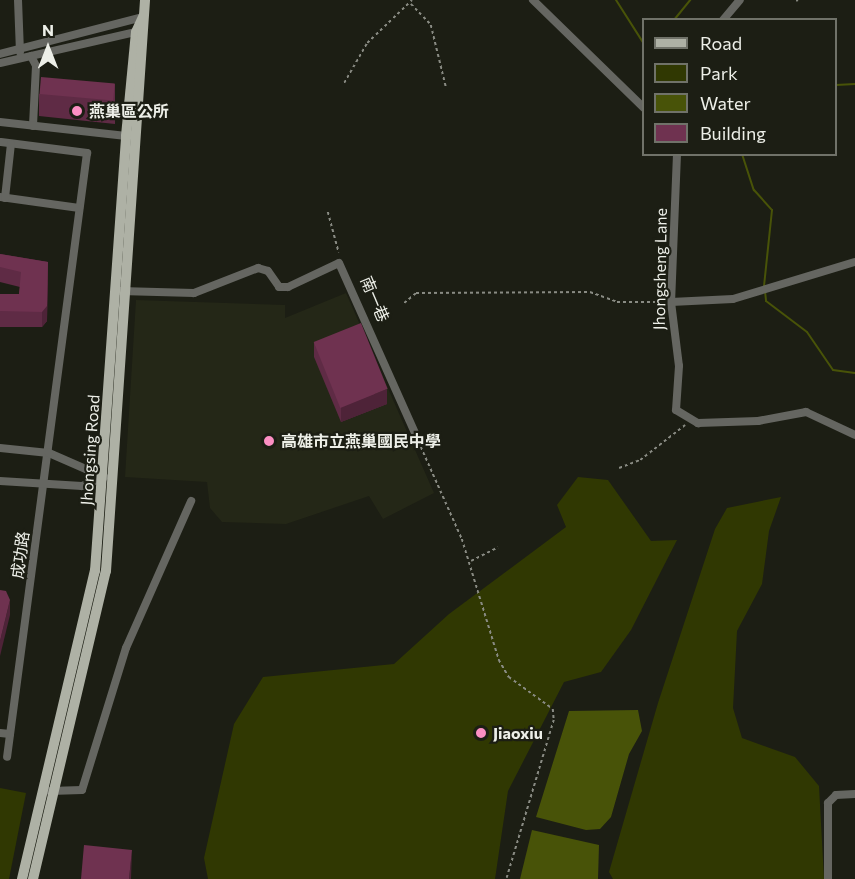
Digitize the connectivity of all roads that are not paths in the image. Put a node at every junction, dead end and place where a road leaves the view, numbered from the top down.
1 (18, 0) edge
2 (145, 0) edge
3 (533, 0) edge
4 (740, 0) edge
5 (143, 17) junction
6 (725, 18) edge
7 (141, 31) junction
8 (20, 49) junction
9 (0, 54) edge
10 (31, 56) junction
11 (20, 59) junction
12 (0, 63) edge
13 (642, 107) edge
14 (0, 122) edge
15 (33, 126) junction
16 (126, 136) junction
17 (1, 142) edge
18 (11, 144) junction
19 (677, 156) edge
20 (3, 197) edge
21 (79, 208) junction
22 (855, 262) edge
23 (122, 291) junction
24 (671, 302) junction
25 (855, 435) edge
26 (418, 440) road end
27 (0, 448) edge
28 (49, 453) junction
29 (109, 478) junction
30 (0, 481) edge
31 (45, 486) junction
32 (191, 501) dead end
33 (5, 734) edge
34 (7, 757) dead end
35 (49, 791) junction
36 (855, 794) edge
37 (22, 879) edge
38 (33, 879) edge
39 (828, 879) edge

1 - 8 street
2 - 5 main road, Jhongsing Road
3 - 13 street
4 - 6 street
5 - 7 main road, Jhongsing Road
5 - 8 street
7 - 10 street
7 - 16 main road, Jhongsing Road
7 - 23 main road, Jhongsing Road
8 - 9 street
8 - 11 street
10 - 11 street
10 - 15 street
11 - 12 street
14 - 15 street
15 - 16 street
16 - 23 main road, Jhongsing Road
17 - 18 street, 成功路
18 - 20 street
18 - 21 street, 成功路
19 - 24 street, Jhongsheng Lane
20 - 21 street
21 - 28 street, 成功路
22 - 24 street
23 - 26 street, 南一巷
23 - 29 main road, Jhongsing Road
24 - 25 street, Jhongsheng Lane
27 - 28 street
28 - 29 street
28 - 31 street, 成功路
29 - 31 street
29 - 35 main road, Jhongsing Road
30 - 31 street
31 - 33 street, 成功路
32 - 35 street
33 - 34 street, 成功路
35 - 37 main road, Jhongsing Road
35 - 38 main road, Jhongsing Road
36 - 39 street

